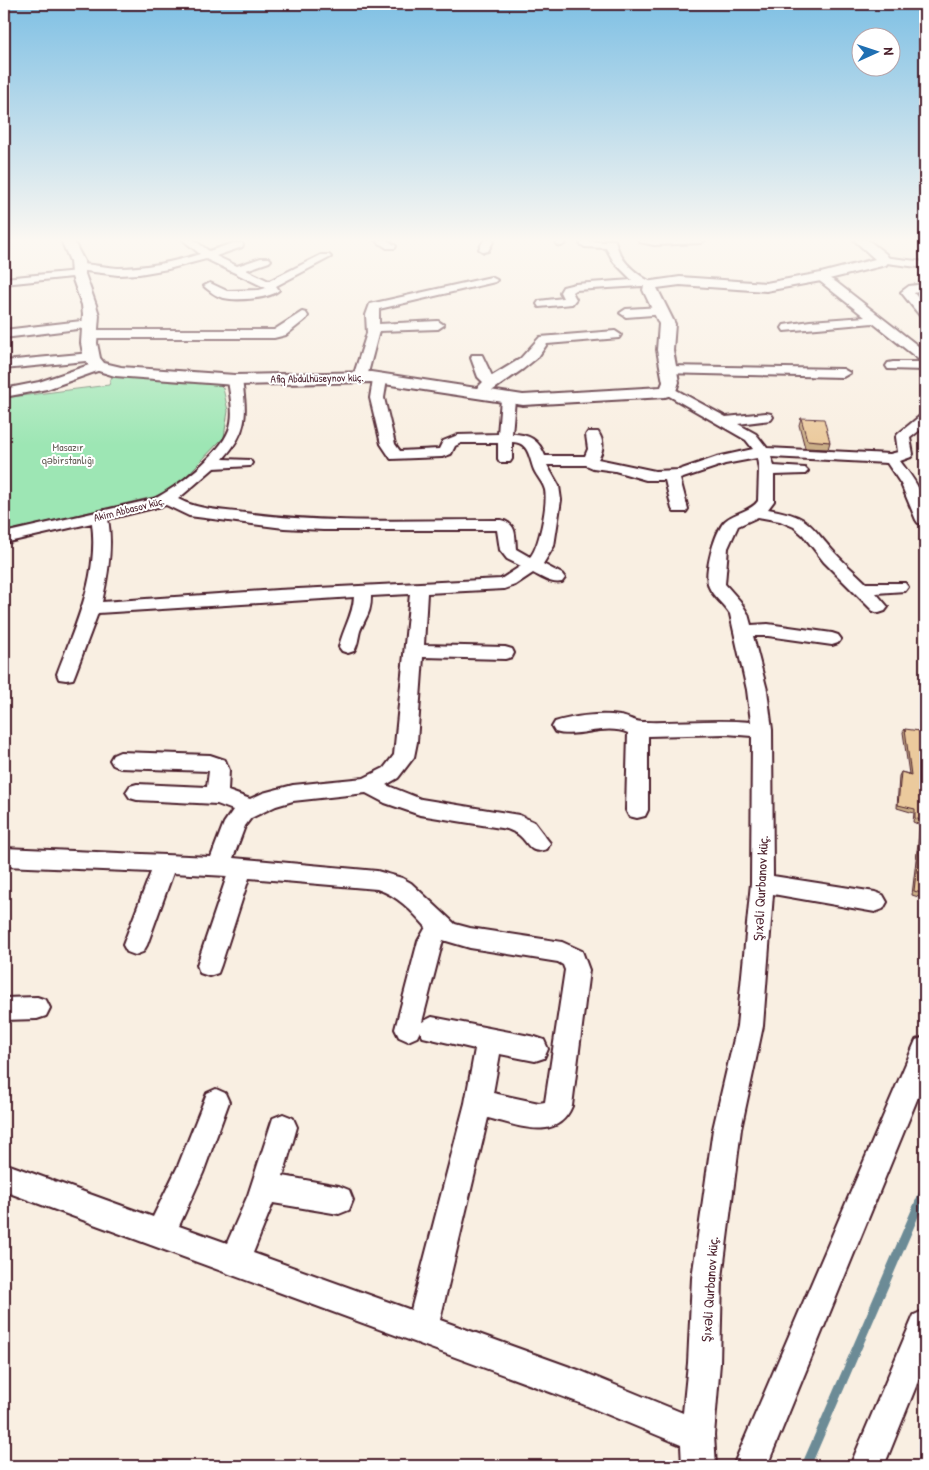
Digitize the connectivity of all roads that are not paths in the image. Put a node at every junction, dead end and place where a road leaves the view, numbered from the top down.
1 (89, 309) edge
2 (374, 309) edge
3 (862, 309) edge
4 (662, 311) joint
5 (626, 313) dead end
6 (302, 316) dead end
7 (876, 319) junction
8 (438, 325) dead end
9 (374, 328) junction
10 (788, 328) dead end
11 (90, 329) junction
12 (4, 334) edge
13 (615, 335) dead end
14 (776, 356) dead end
15 (477, 358) dead end
16 (925, 359) edge
17 (95, 362) junction
18 (4, 365) edge
19 (894, 366) dead end
20 (925, 366) edge
21 (783, 370) junction
22 (843, 373) dead end
23 (360, 377) junction
24 (380, 379) junction
25 (235, 380) junction
26 (669, 380) junction
27 (491, 382) junction
28 (4, 393) edge
29 (478, 394) junction
30 (508, 399) junction
31 (766, 417) dead end
32 (925, 419) edge
33 (724, 420) junction
34 (594, 435) dead end
35 (505, 437) junction
36 (505, 459) dead end
37 (891, 459) junction
38 (588, 460) junction
39 (539, 461) junction
40 (765, 461) junction
41 (245, 463) dead end
42 (209, 464) junction
43 (800, 471) dead end
44 (671, 476) junction
45 (168, 500) junction
46 (680, 509) dead end
47 (756, 512) junction
48 (99, 516) junction
49 (924, 520) dead end
50 (4, 538) edge
51 (532, 565) junction
52 (556, 578) dead end
53 (899, 587) dead end
54 (864, 588) junction
55 (419, 589) junction
56 (364, 591) junction
57 (879, 607) dead end
58 (91, 608) junction
59 (744, 631) junction
60 (832, 639) dead end
61 (348, 647) dead end
62 (414, 651) junction
63 (505, 653) dead end
64 (66, 674) dead end
65 (562, 727) dead end
66 (638, 728) junction
67 (762, 730) junction
68 (120, 760) dead end
69 (368, 784) junction
70 (137, 792) dead end
71 (218, 796) junction
72 (250, 808) junction
73 (637, 810) dead end
74 (539, 843) dead end
75 (4, 857) edge
76 (165, 864) junction
77 (230, 867) junction
78 (762, 884) junction
79 (874, 902) dead end
80 (439, 926) junction
81 (135, 944) dead end
82 (209, 965) dead end
83 (37, 1008) dead end
84 (4, 1009) edge
85 (489, 1041) junction
86 (535, 1049) dead end
87 (925, 1049) edge
88 (216, 1102) dead end
89 (478, 1103) junction
90 (283, 1128) dead end
91 (4, 1178) edge
92 (266, 1188) junction
93 (339, 1200) dead end
94 (161, 1233) junction
95 (235, 1260) junction
96 (925, 1326) edge
97 (422, 1329) junction
98 (697, 1435) junction
99 (699, 1466) edge
100 (750, 1466) edge
101 (867, 1466) edge

1 - 11 street
2 - 9 street
3 - 7 street
4 - 5 street
4 - 26 street
6 - 11 street
7 - 10 street
7 - 16 street
8 - 9 street
9 - 23 street
11 - 12 street
11 - 17 street
13 - 27 street
14 - 21 street
15 - 27 street
17 - 18 street
17 - 25 street, Afiq Abdulhüseynov küç.
17 - 28 street
19 - 20 street
21 - 22 street
21 - 26 street
23 - 24 street, Afiq Abdulhüseynov küç.
23 - 25 street, Afiq Abdulhüseynov küç.
24 - 29 street, Afiq Abdulhüseynov küç.
24 - 35 street
25 - 42 street, Akim Abbasov küç.
26 - 30 street, Afiq Abdulhüseynov küç.
26 - 33 street
27 - 29 street
29 - 30 street, Afiq Abdulhüseynov küç.
30 - 35 street
31 - 33 street
32 - 37 street
33 - 40 street
34 - 38 street
35 - 36 street
35 - 39 street
37 - 40 street
37 - 49 street
38 - 39 street
38 - 44 street
39 - 51 street
40 - 43 street
40 - 44 street
40 - 47 street
41 - 42 street
42 - 45 street, Akim Abbasov küç.
44 - 46 street
45 - 48 street, Akim Abbasov küç.
45 - 51 street
47 - 54 street
47 - 59 street, Şıxəli Qurbanov küç.
48 - 50 street, Akim Abbasov küç.
48 - 58 street
51 - 52 street
51 - 55 street
53 - 54 street
54 - 57 street
55 - 56 street
55 - 62 street
56 - 58 street
56 - 61 street
58 - 64 street
59 - 60 street
59 - 67 street, Şıxəli Qurbanov küç.
62 - 63 street
62 - 69 street
65 - 66 street
66 - 67 street
66 - 73 street
67 - 78 street, Şıxəli Qurbanov küç.
68 - 71 street
69 - 72 street
69 - 74 street
70 - 71 street
71 - 72 street
72 - 77 street
75 - 76 street
76 - 77 street
76 - 81 street
77 - 80 street
77 - 82 street
78 - 79 street
78 - 98 street, Şıxəli Qurbanov küç.
80 - 85 street
80 - 89 street
83 - 84 street
85 - 86 street
85 - 89 street
87 - 100 street
88 - 94 street
89 - 97 street
90 - 92 street
91 - 94 street
92 - 93 street
92 - 95 street
94 - 95 street
95 - 97 street
96 - 101 street
97 - 98 street
98 - 99 street, Şıxəli Qurbanov küç.

